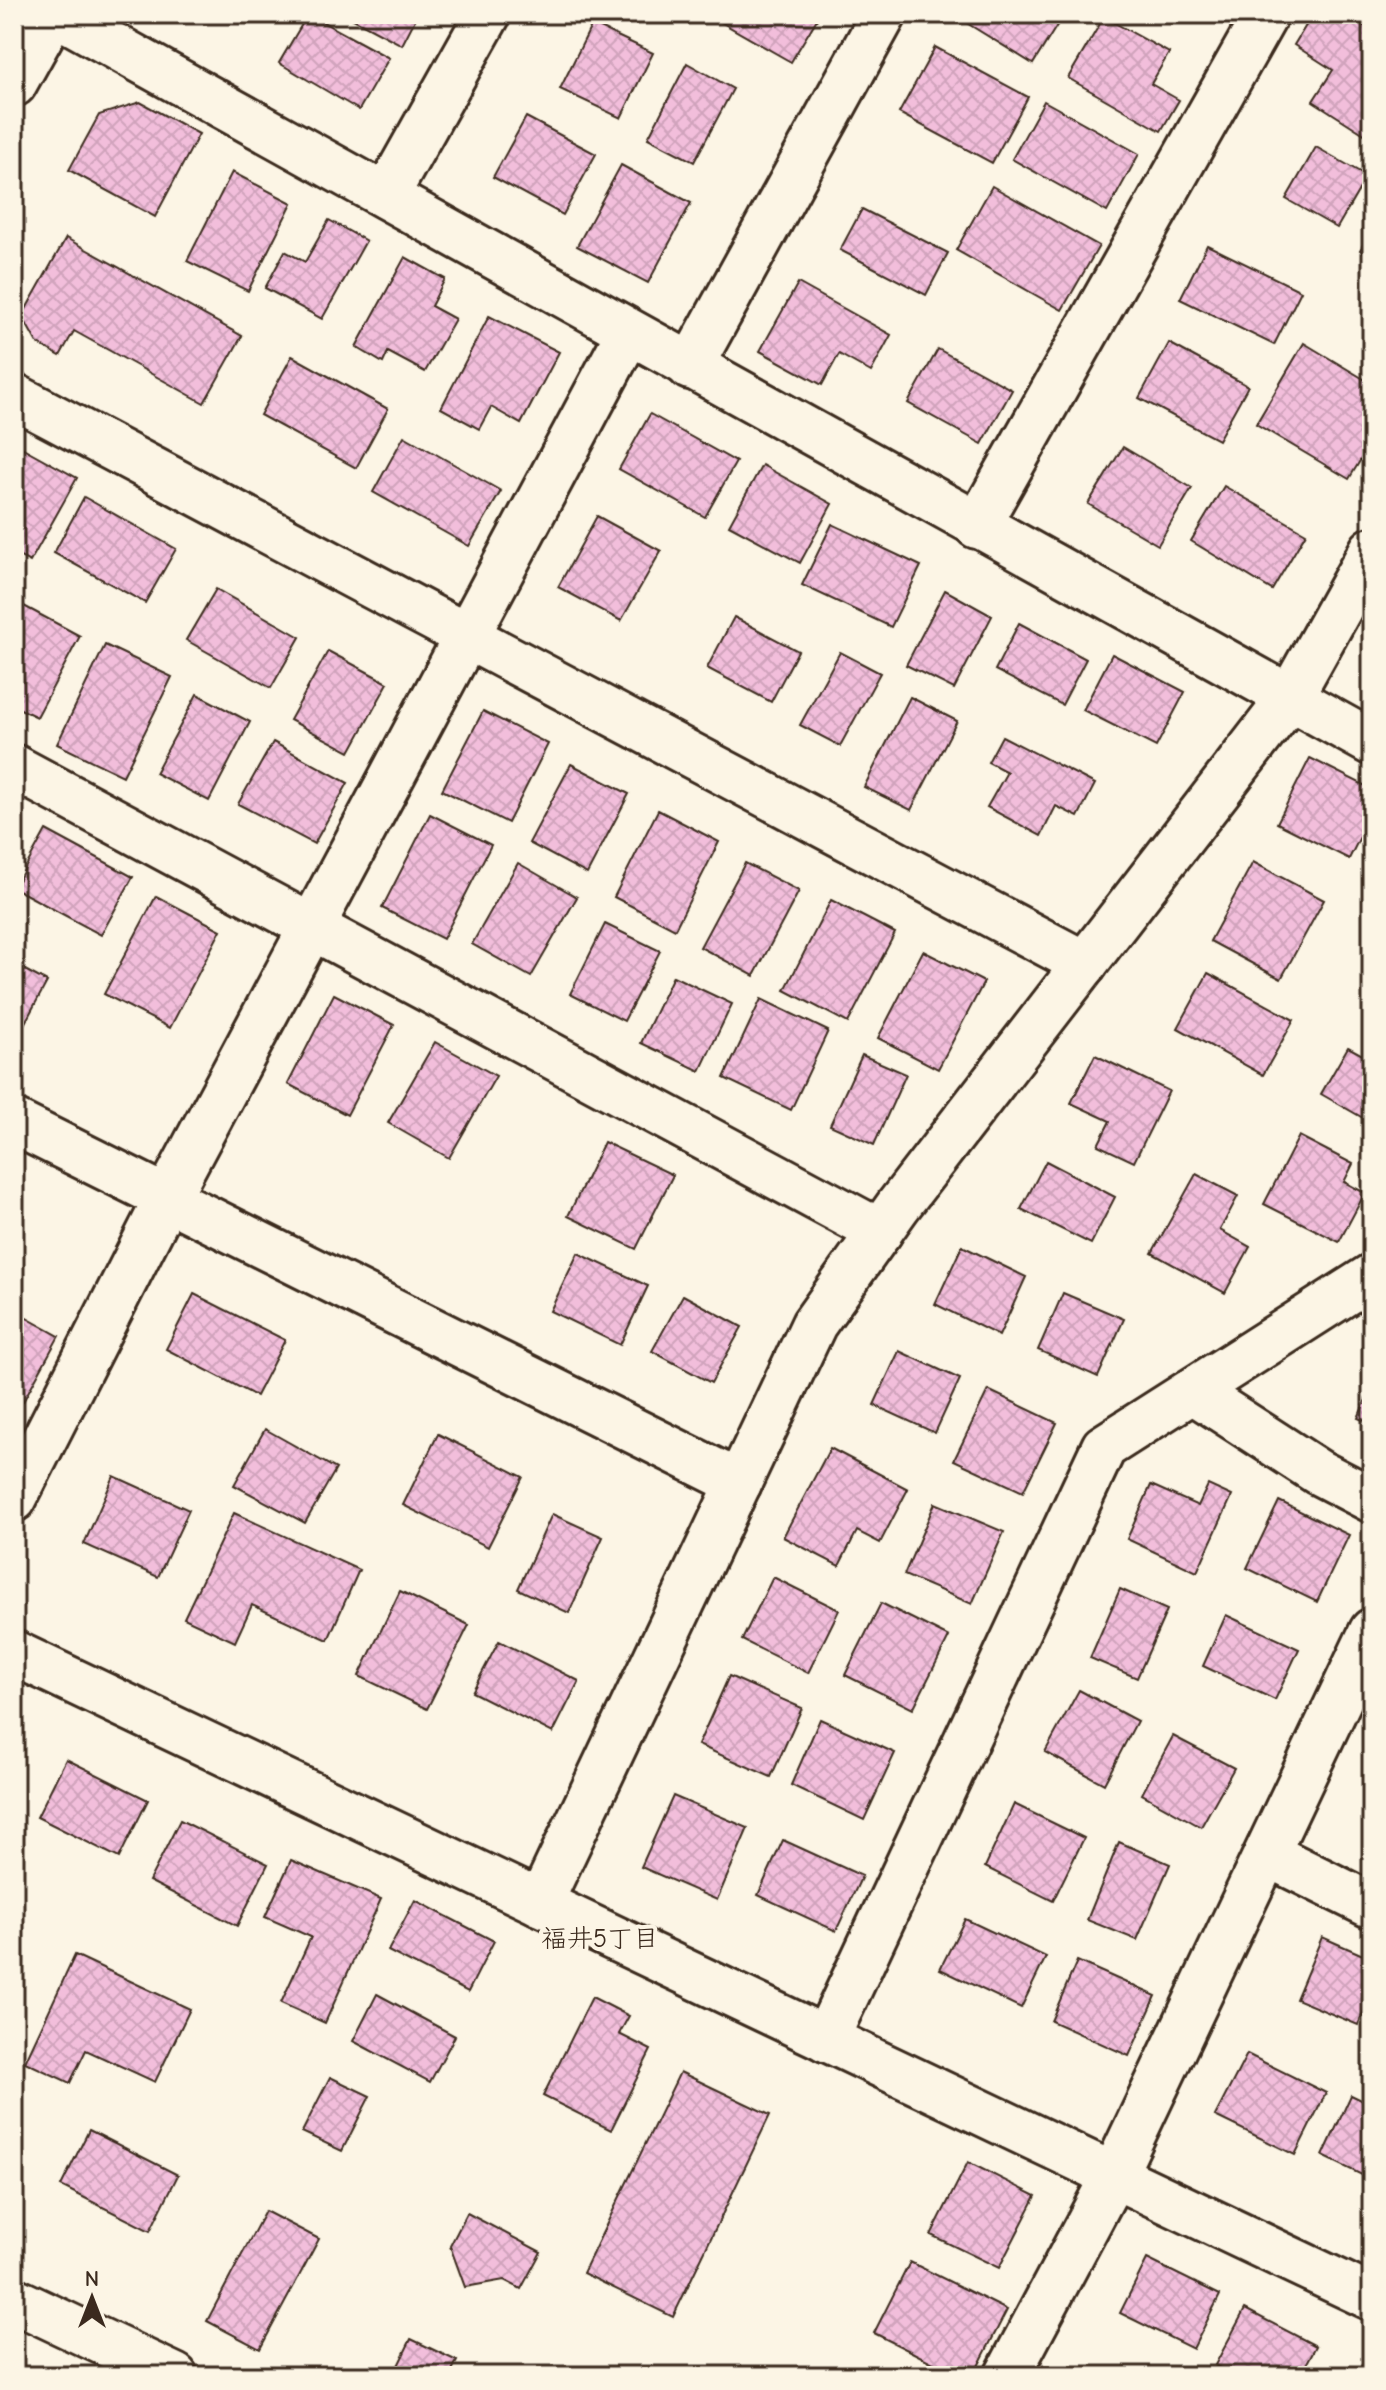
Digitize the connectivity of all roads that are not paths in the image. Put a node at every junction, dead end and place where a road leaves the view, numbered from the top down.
1 (55, 14) edge
2 (488, 14) edge
3 (884, 14) edge
4 (1266, 14) edge
5 (14, 84) edge
6 (386, 196) junction
7 (629, 332) junction
8 (690, 367) junction
9 (14, 396) edge
10 (977, 526) junction
11 (1372, 550) edge
12 (466, 636) junction
13 (1289, 699) junction
14 (1372, 743) edge
15 (14, 767) edge
16 (313, 928) junction
17 (1085, 964) junction
18 (14, 1122) edge
19 (167, 1198) junction
20 (880, 1232) junction
21 (1372, 1276) edge
22 (1193, 1391) junction
23 (739, 1483) junction
24 (14, 1499) edge
25 (1372, 1500) edge
26 (1372, 1631) edge
27 (14, 1653) edge
28 (1267, 1854) junction
29 (540, 1903) junction
30 (1372, 1906) edge
31 (826, 2039) junction
32 (1114, 2175) junction
33 (1372, 2298) edge
34 (14, 2300) edge
35 (175, 2376) edge
36 (1007, 2376) edge

1 - 5 street
1 - 6 street
2 - 6 street
3 - 8 street
4 - 10 street
6 - 7 street
7 - 8 street
7 - 12 street
8 - 10 street
9 - 12 street
10 - 13 street
11 - 13 street
12 - 16 street
12 - 17 street
13 - 14 street
13 - 17 street
15 - 16 street
16 - 19 street
16 - 20 street
17 - 20 street
18 - 19 street
19 - 23 street
19 - 24 street
20 - 23 street
21 - 22 street
22 - 25 street
22 - 31 street
23 - 29 street
26 - 28 street
27 - 29 street
28 - 30 street
28 - 32 street
29 - 31 street
31 - 32 street
32 - 33 street
32 - 36 street
34 - 35 street

